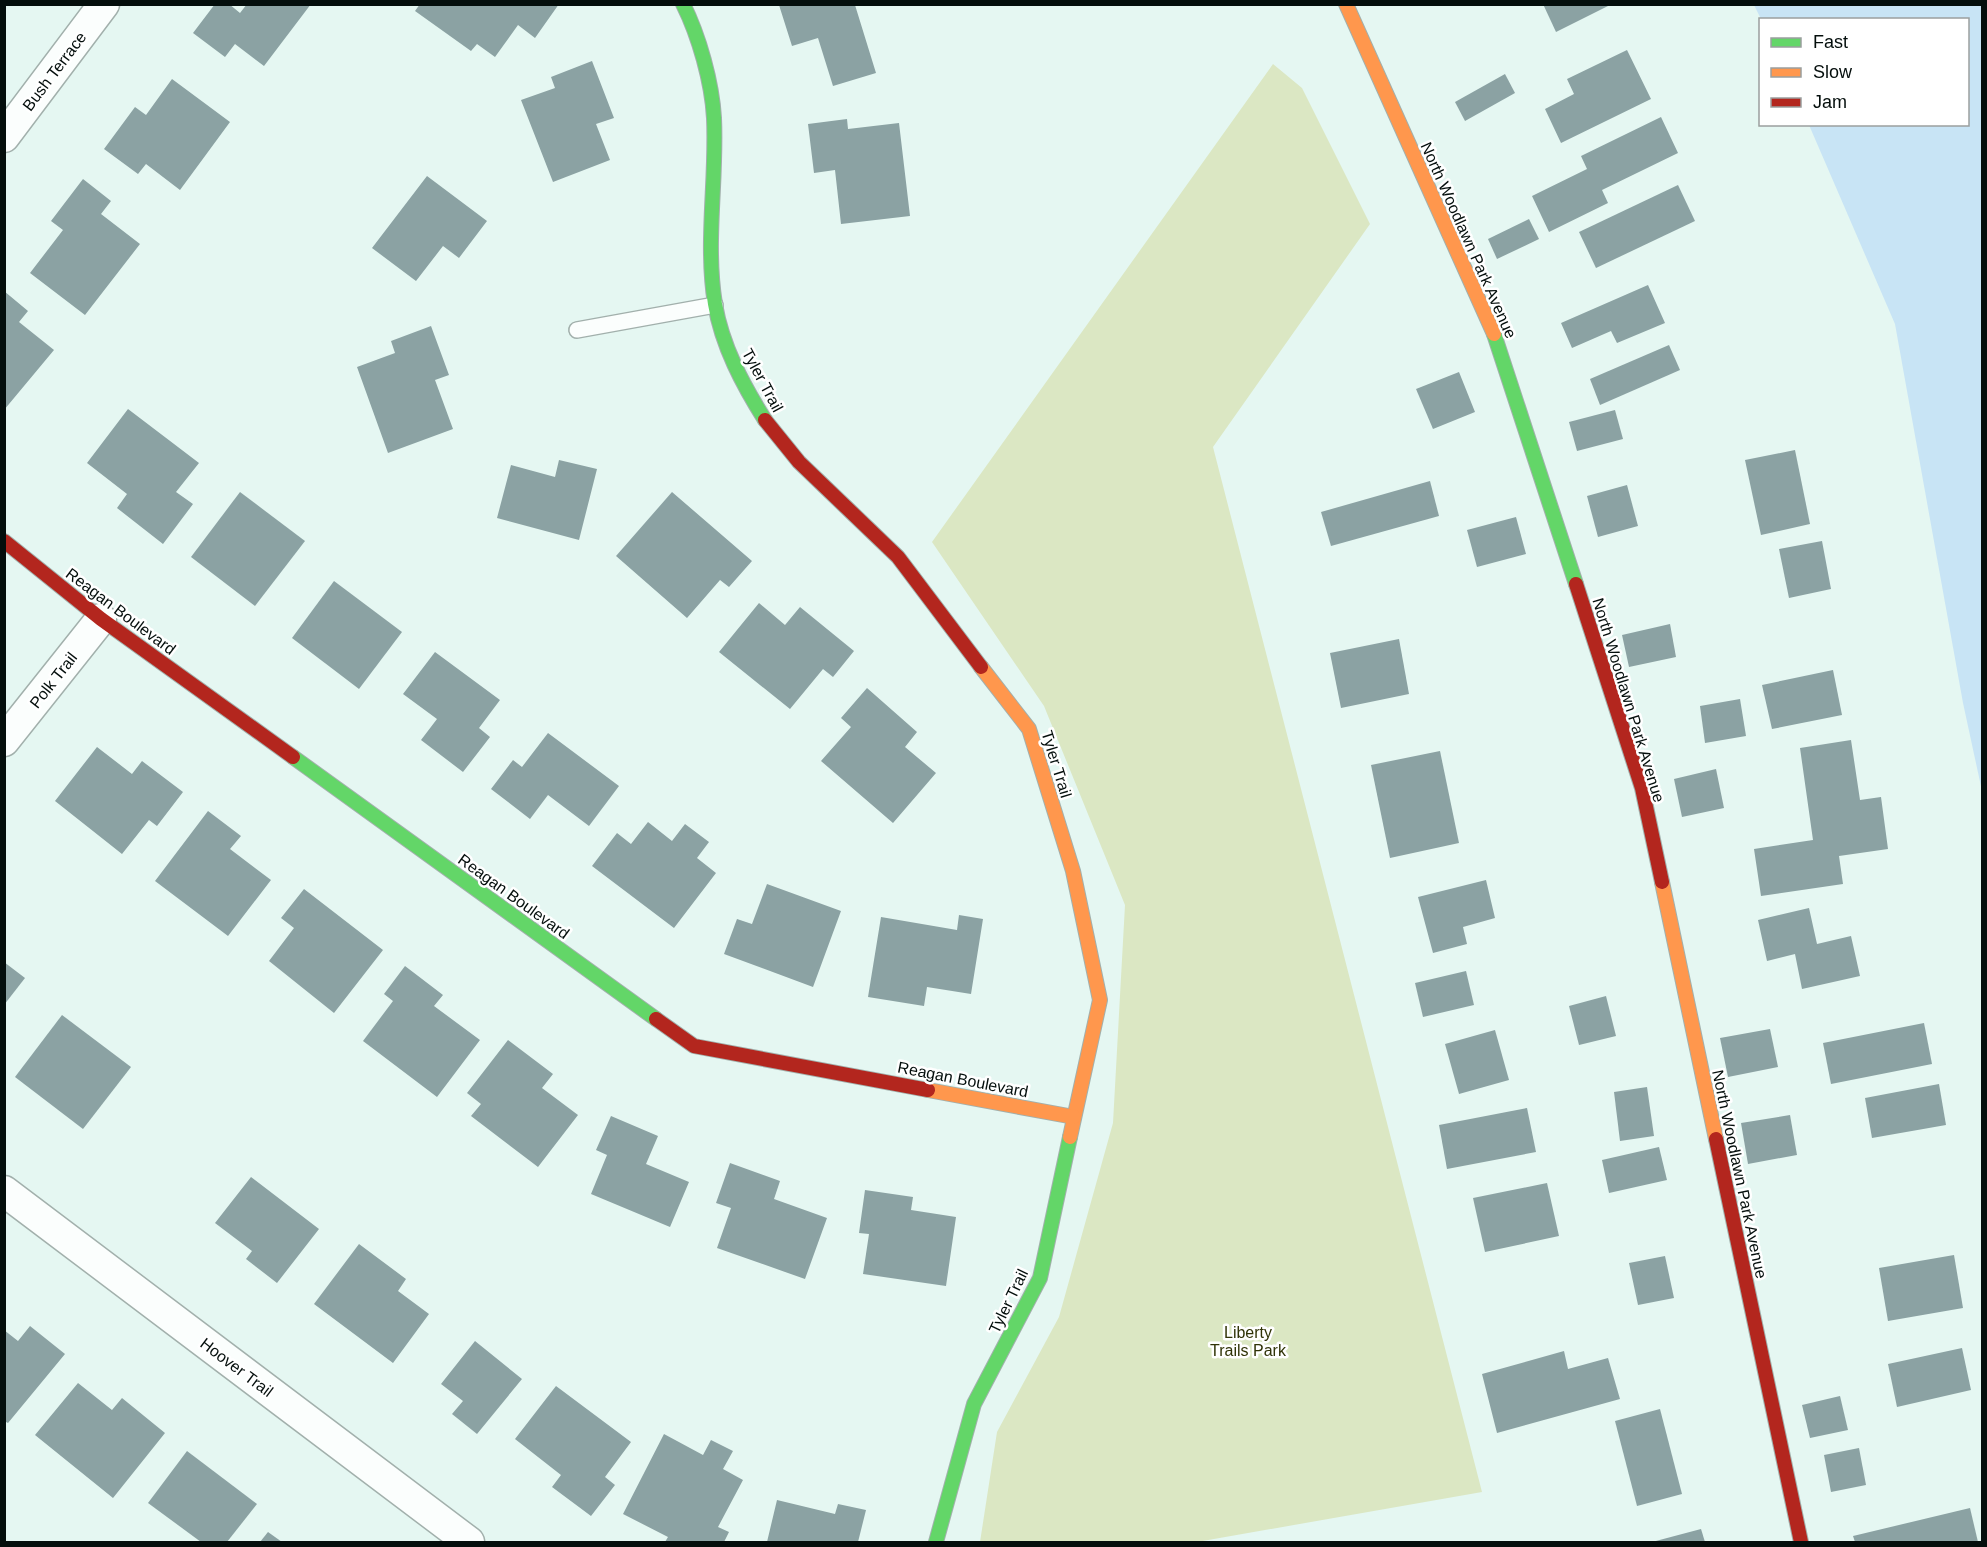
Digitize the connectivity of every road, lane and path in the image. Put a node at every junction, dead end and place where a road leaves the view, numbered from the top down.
1 (104, 4) edge
2 (683, 4) edge
3 (1346, 4) edge
4 (4, 137) edge
5 (715, 305) junction
6 (577, 330) dead end
7 (4, 541) edge
8 (100, 619) junction
9 (4, 741) edge
10 (1074, 1117) junction
11 (4, 1191) edge
12 (469, 1542) edge
13 (936, 1542) edge
14 (1801, 1542) edge

1 - 4 street, Bush Terrace
2 - 5 street, Tyler Trail
3 - 14 street, North Woodlawn Park Avenue
5 - 6 lane
5 - 10 street, Tyler Trail
7 - 8 street, Reagan Boulevard
8 - 9 street, Polk Trail
8 - 10 street, Reagan Boulevard
10 - 13 street, Tyler Trail
11 - 12 street, Hoover Trail

